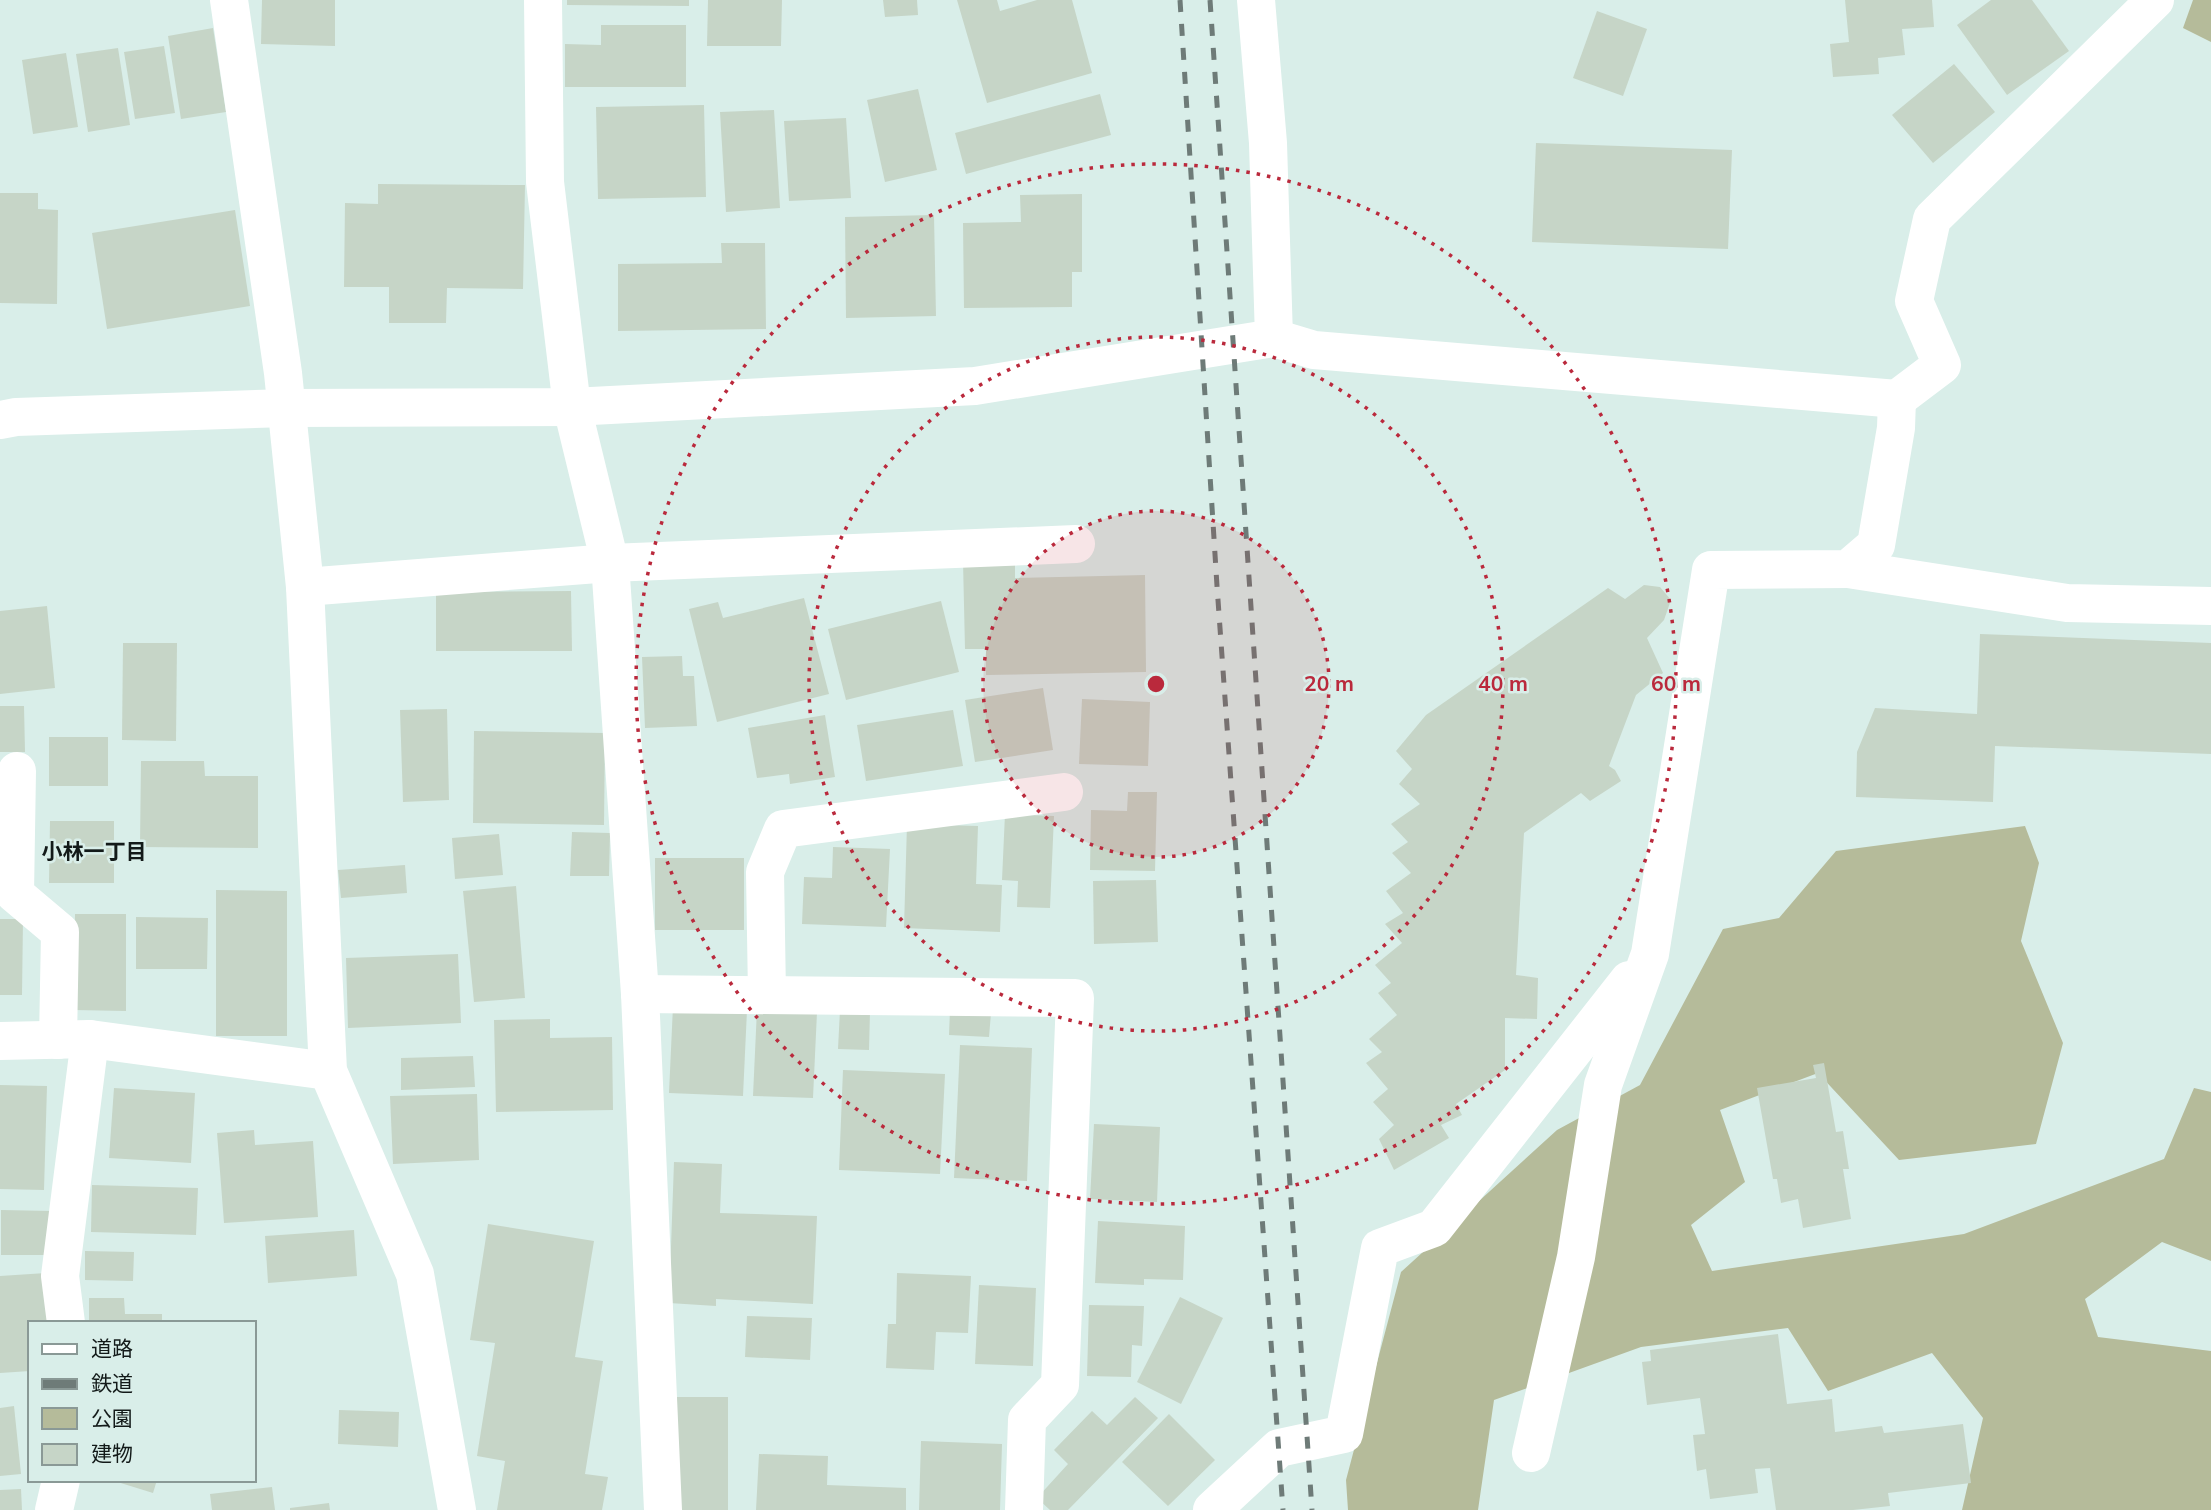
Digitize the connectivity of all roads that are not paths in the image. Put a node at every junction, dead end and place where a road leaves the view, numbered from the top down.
1 (229, 0) edge
2 (543, 0) edge
3 (1256, 0) edge
4 (2155, 0) edge
5 (1274, 338) junction
6 (572, 407) junction
7 (287, 408) junction
8 (1897, 413) junction
9 (0, 420) edge
10 (1076, 544) dead end
11 (610, 563) junction
12 (1848, 569) junction
13 (305, 587) junction
14 (2211, 606) edge
15 (17, 771) dead end
16 (1064, 792) dead end
17 (1650, 954) junction
18 (640, 994) junction
19 (767, 995) junction
20 (74, 1039) junction
21 (0, 1041) edge
22 (328, 1071) junction
23 (66, 1321) edge
24 (1531, 1453) dead end
25 (61, 1482) edge
26 (54, 1510) edge
27 (457, 1510) edge
28 (663, 1510) edge
29 (1024, 1510) edge
30 (1212, 1510) edge

1 - 7 street
2 - 6 street
3 - 5 street
4 - 8 street
5 - 6 street
5 - 8 street
6 - 7 street
6 - 11 street
7 - 9 street
7 - 13 street
8 - 12 street
10 - 11 street
11 - 13 street
11 - 18 street
12 - 14 street
12 - 17 street
13 - 22 street
15 - 20 street
16 - 19 street
17 - 24 street
17 - 30 street
18 - 19 street
18 - 28 street
19 - 29 street
20 - 21 street
20 - 22 street
20 - 23 street
22 - 27 street
25 - 26 street

